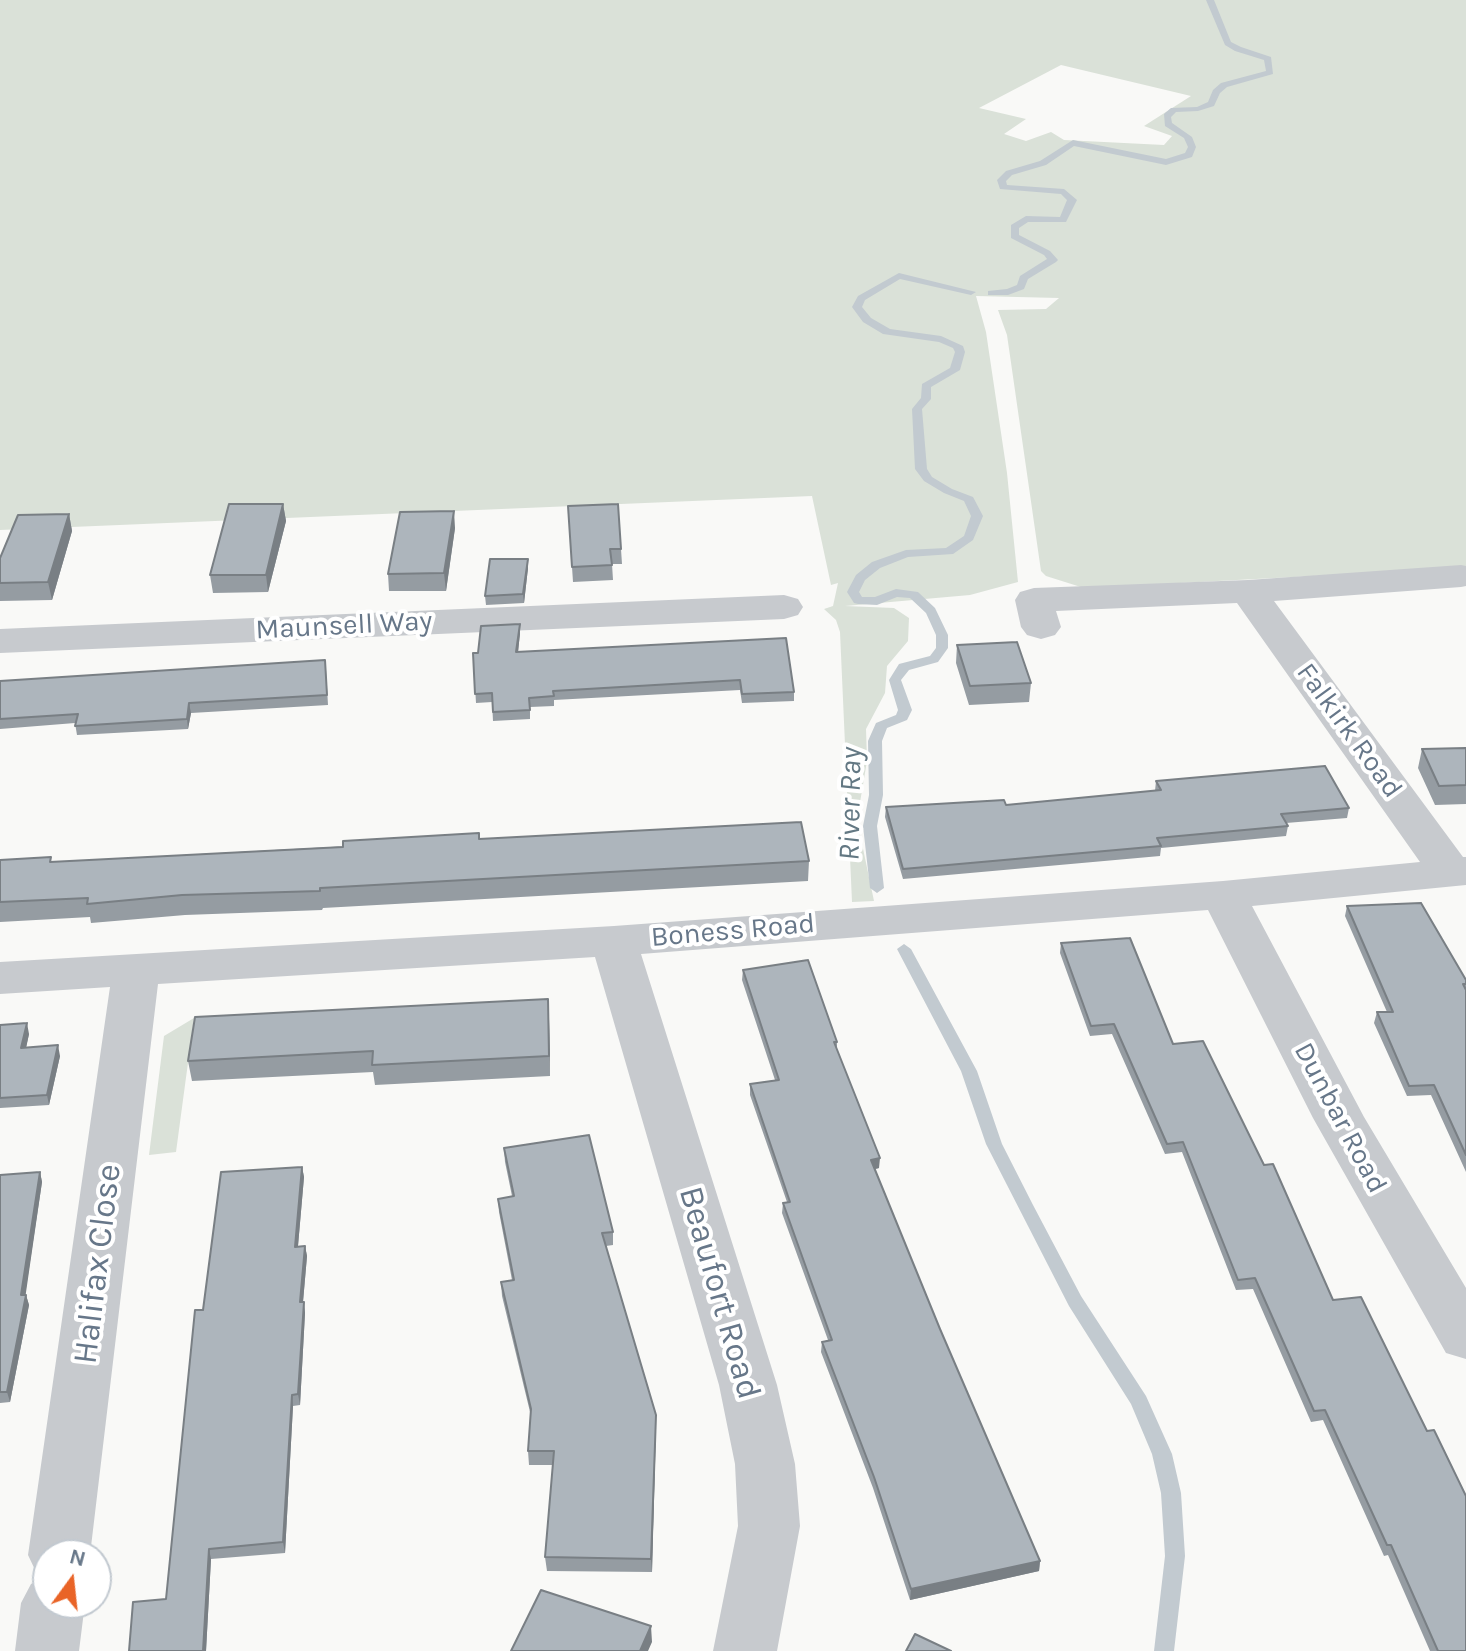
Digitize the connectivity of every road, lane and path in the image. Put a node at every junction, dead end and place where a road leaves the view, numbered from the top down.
1 (678, 573) dead end
2 (1461, 576) dead end
3 (1248, 591) junction
4 (784, 607) dead end
5 (687, 611) junction
6 (1041, 627) dead end
7 (0, 641) edge
8 (1458, 871) edge
9 (1223, 895) junction
10 (614, 941) junction
11 (136, 972) junction
12 (0, 978) edge
13 (1466, 1337) edge
14 (61, 1539) edge
15 (51, 1619) edge
16 (47, 1651) edge
17 (745, 1651) edge

1 - 5 street
2 - 3 street
3 - 6 street
3 - 8 street, Falkirk Road
4 - 5 street, Maunsell Way
5 - 7 street, Maunsell Way
8 - 9 street, Boness Road
9 - 10 street, Boness Road
9 - 13 street, Dunbar Road
10 - 11 street, Boness Road
10 - 17 street, Beaufort Road
11 - 12 street, Boness Road
11 - 14 street, Halifax Close
15 - 16 street

